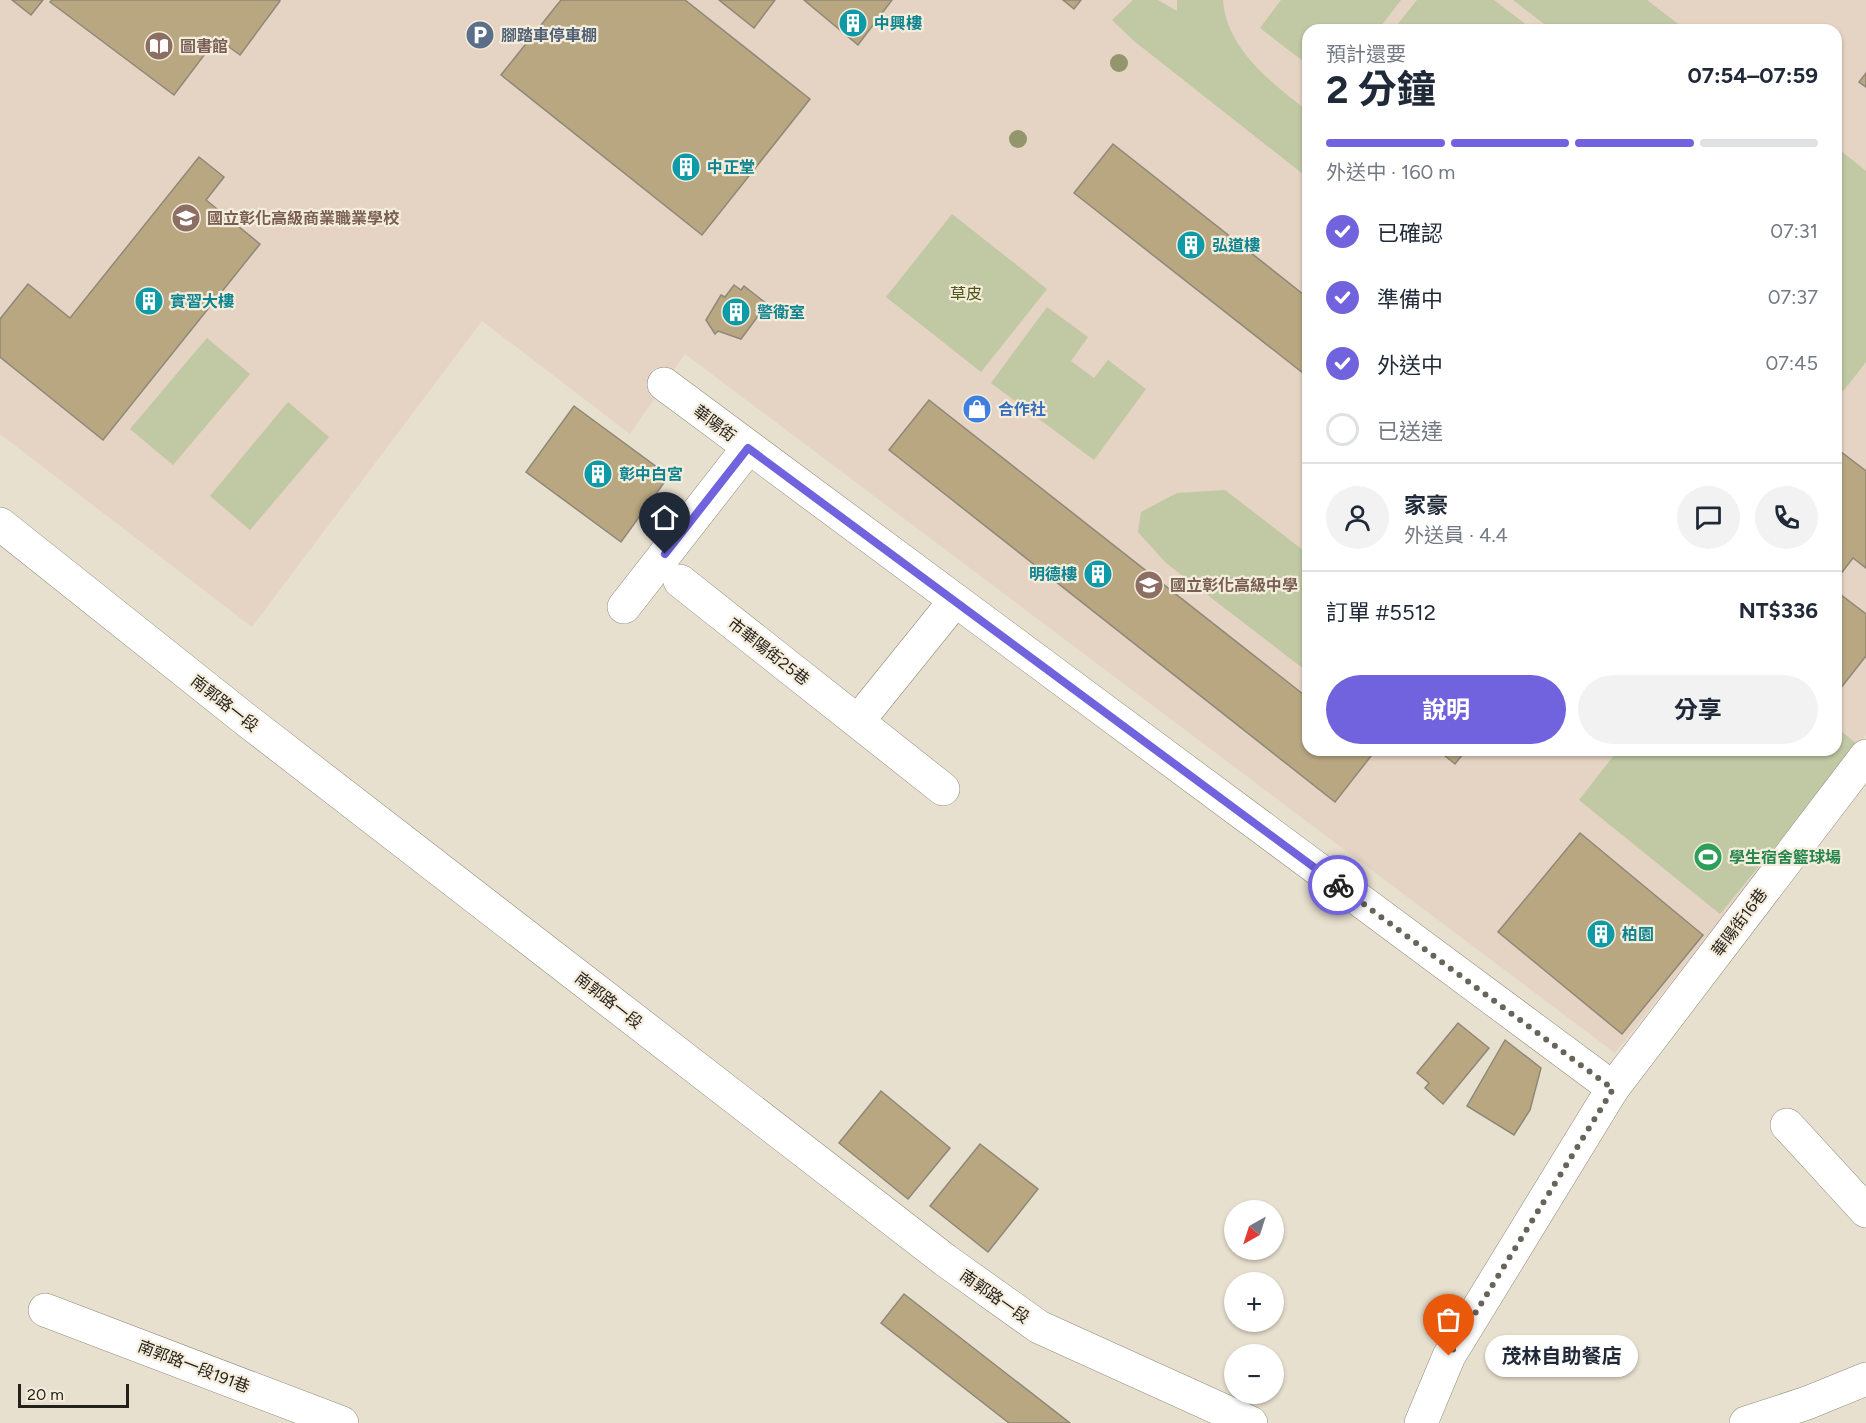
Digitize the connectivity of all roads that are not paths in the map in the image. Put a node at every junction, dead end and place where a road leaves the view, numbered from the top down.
1 (664, 384) dead end
2 (748, 448) junction
3 (0, 524) edge
4 (680, 581) dead end
5 (954, 602) junction
6 (624, 607) dead end
7 (858, 721) junction
8 (1866, 756) edge
9 (943, 789) dead end
10 (1613, 1089) junction
11 (1787, 1125) dead end
12 (1865, 1206) edge
13 (45, 1310) dead end
14 (1866, 1379) edge
15 (342, 1423) edge
16 (1251, 1423) edge
17 (1421, 1423) edge
18 (1746, 1423) edge

1 - 2 street, 華陽街
2 - 5 street, 華陽街
2 - 6 street
3 - 16 street, 南郭路一段
4 - 7 street, 市華陽街25巷
5 - 7 street
5 - 10 street, 華陽街
7 - 9 street, 市華陽街25巷
8 - 10 street, 華陽街16巷
10 - 17 street
11 - 12 street
13 - 15 street, 南郭路一段191巷
14 - 18 street

